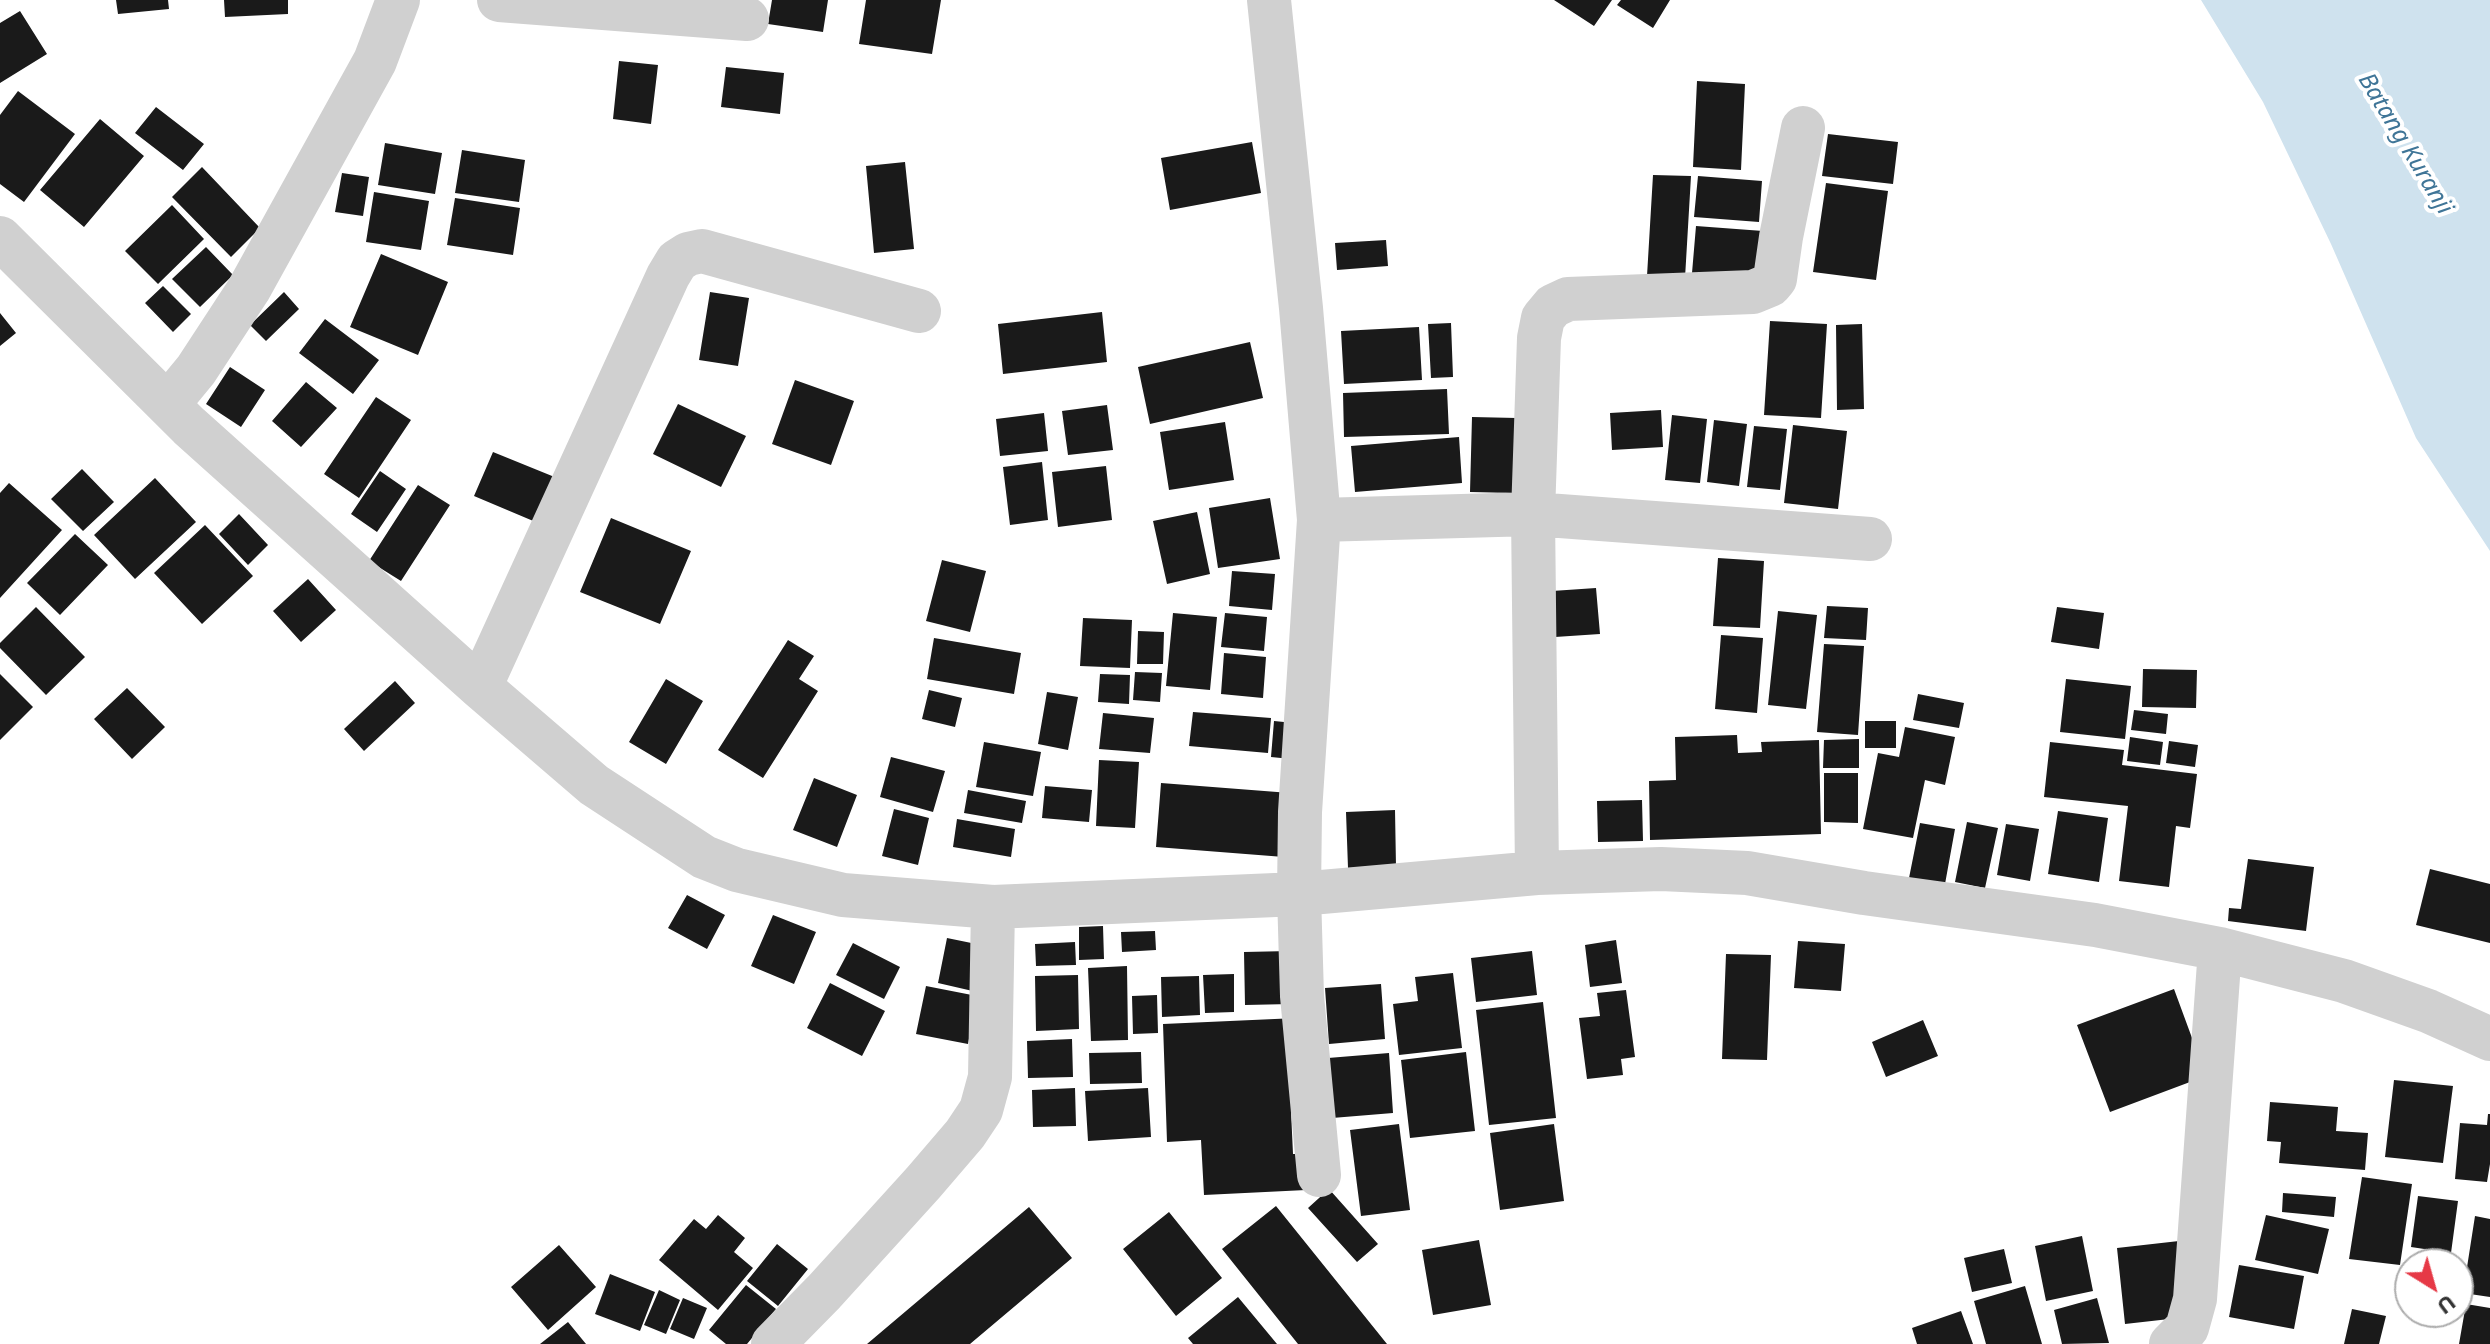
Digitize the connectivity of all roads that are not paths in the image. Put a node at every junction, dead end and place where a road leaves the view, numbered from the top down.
1 (398, 0) edge
2 (499, 0) edge
3 (1269, 0) edge
4 (747, 19) dead end
5 (1803, 128) dead end
6 (0, 238) edge
7 (919, 311) dead end
8 (168, 404) junction
9 (1533, 514) junction
10 (1319, 520) junction
11 (1870, 539) dead end
12 (480, 687) junction
13 (1537, 873) junction
14 (1299, 894) junction
15 (993, 907) junction
16 (2220, 949) junction
17 (2490, 1039) edge
18 (1319, 1175) dead end
19 (773, 1344) edge
20 (2171, 1344) edge

1 - 8 street
2 - 4 street
3 - 10 street
5 - 9 street
6 - 8 street
7 - 12 street
8 - 12 street
9 - 10 street
9 - 11 street
9 - 13 street
10 - 14 street
12 - 15 street
13 - 14 street
13 - 16 street
14 - 15 street
14 - 18 street
15 - 19 street
16 - 17 street
16 - 20 street

